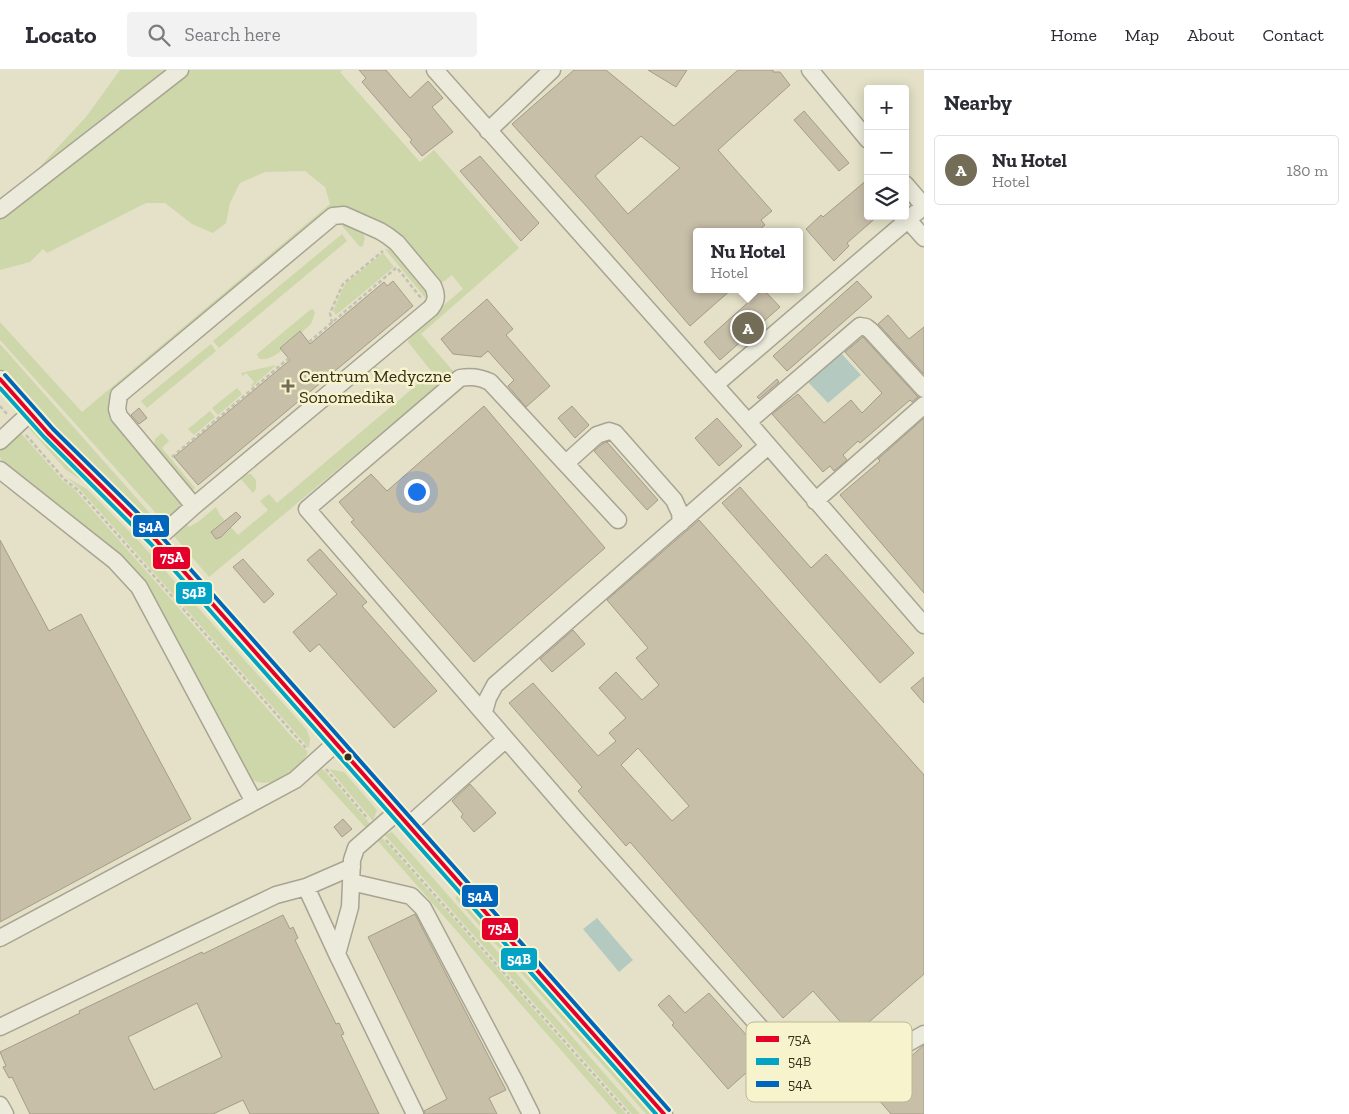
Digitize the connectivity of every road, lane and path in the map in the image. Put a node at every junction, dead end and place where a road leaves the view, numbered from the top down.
1 (180, 70) edge
2 (435, 70) edge
3 (552, 70) edge
4 (810, 70) edge
5 (488, 131) junction
6 (864, 135) edge
7 (909, 189) edge
8 (924, 206) edge
9 (0, 210) edge
10 (909, 219) edge
11 (908, 220) joint
12 (924, 238) edge
13 (387, 256) dead end
14 (392, 262) dead end
15 (396, 268) junction
16 (424, 301) dead end
17 (332, 323) junction
18 (309, 342) dead end
19 (289, 358) dead end
20 (0, 379) edge
21 (715, 385) junction
22 (924, 389) edge
23 (924, 404) edge
24 (0, 406) edge
25 (30, 413) junction
26 (748, 422) junction
27 (17, 425) junction
28 (0, 441) edge
29 (768, 446) junction
30 (177, 462) dead end
31 (566, 463) junction
32 (0, 470) edge
33 (815, 501) junction
34 (194, 506) junction
35 (618, 520) dead end
36 (681, 523) junction
37 (156, 540) junction
38 (924, 625) edge
39 (484, 712) junction
40 (506, 739) junction
41 (336, 743) junction
42 (309, 750) dead end
43 (326, 769) dead end
44 (254, 802) junction
45 (397, 812) junction
46 (371, 823) dead end
47 (409, 825) junction
48 (384, 836) dead end
49 (352, 875) junction
50 (306, 887) junction
51 (0, 938) edge
52 (337, 954) junction
53 (755, 1022) edge
54 (0, 1027) edge
55 (924, 1034) edge
56 (912, 1041) edge
57 (0, 1105) edge
58 (527, 1113) edge
59 (4, 1114) edge
60 (414, 1114) edge
61 (629, 1114) edge
62 (664, 1114) edge

1 - 9 street
2 - 5 street
3 - 5 street
4 - 6 street
5 - 21 street
7 - 8 street
8 - 10 street
11 - 12 street
11 - 21 street
13 - 17 path
14 - 15 path
15 - 16 path
15 - 17 path
17 - 18 path
19 - 30 path
20 - 25 street
21 - 26 street
22 - 26 street
23 - 33 street
24 - 27 path
25 - 27 street
25 - 37 street
26 - 29 street
27 - 28 street
27 - 42 path
29 - 33 street
29 - 36 street
31 - 35 street
31 - 36 street
31 - 39 street
32 - 44 street
33 - 38 street
34 - 34 street
34 - 37 street
36 - 39 street
37 - 41 street
39 - 40 street
40 - 47 street
40 - 53 street
41 - 44 street
41 - 45 street
43 - 46 path
44 - 51 street
45 - 47 street
45 - 49 street
47 - 62 street
48 - 61 path
49 - 50 street
49 - 52 street
49 - 58 street
50 - 52 street
50 - 54 street
52 - 60 street
55 - 56 street
57 - 59 street

